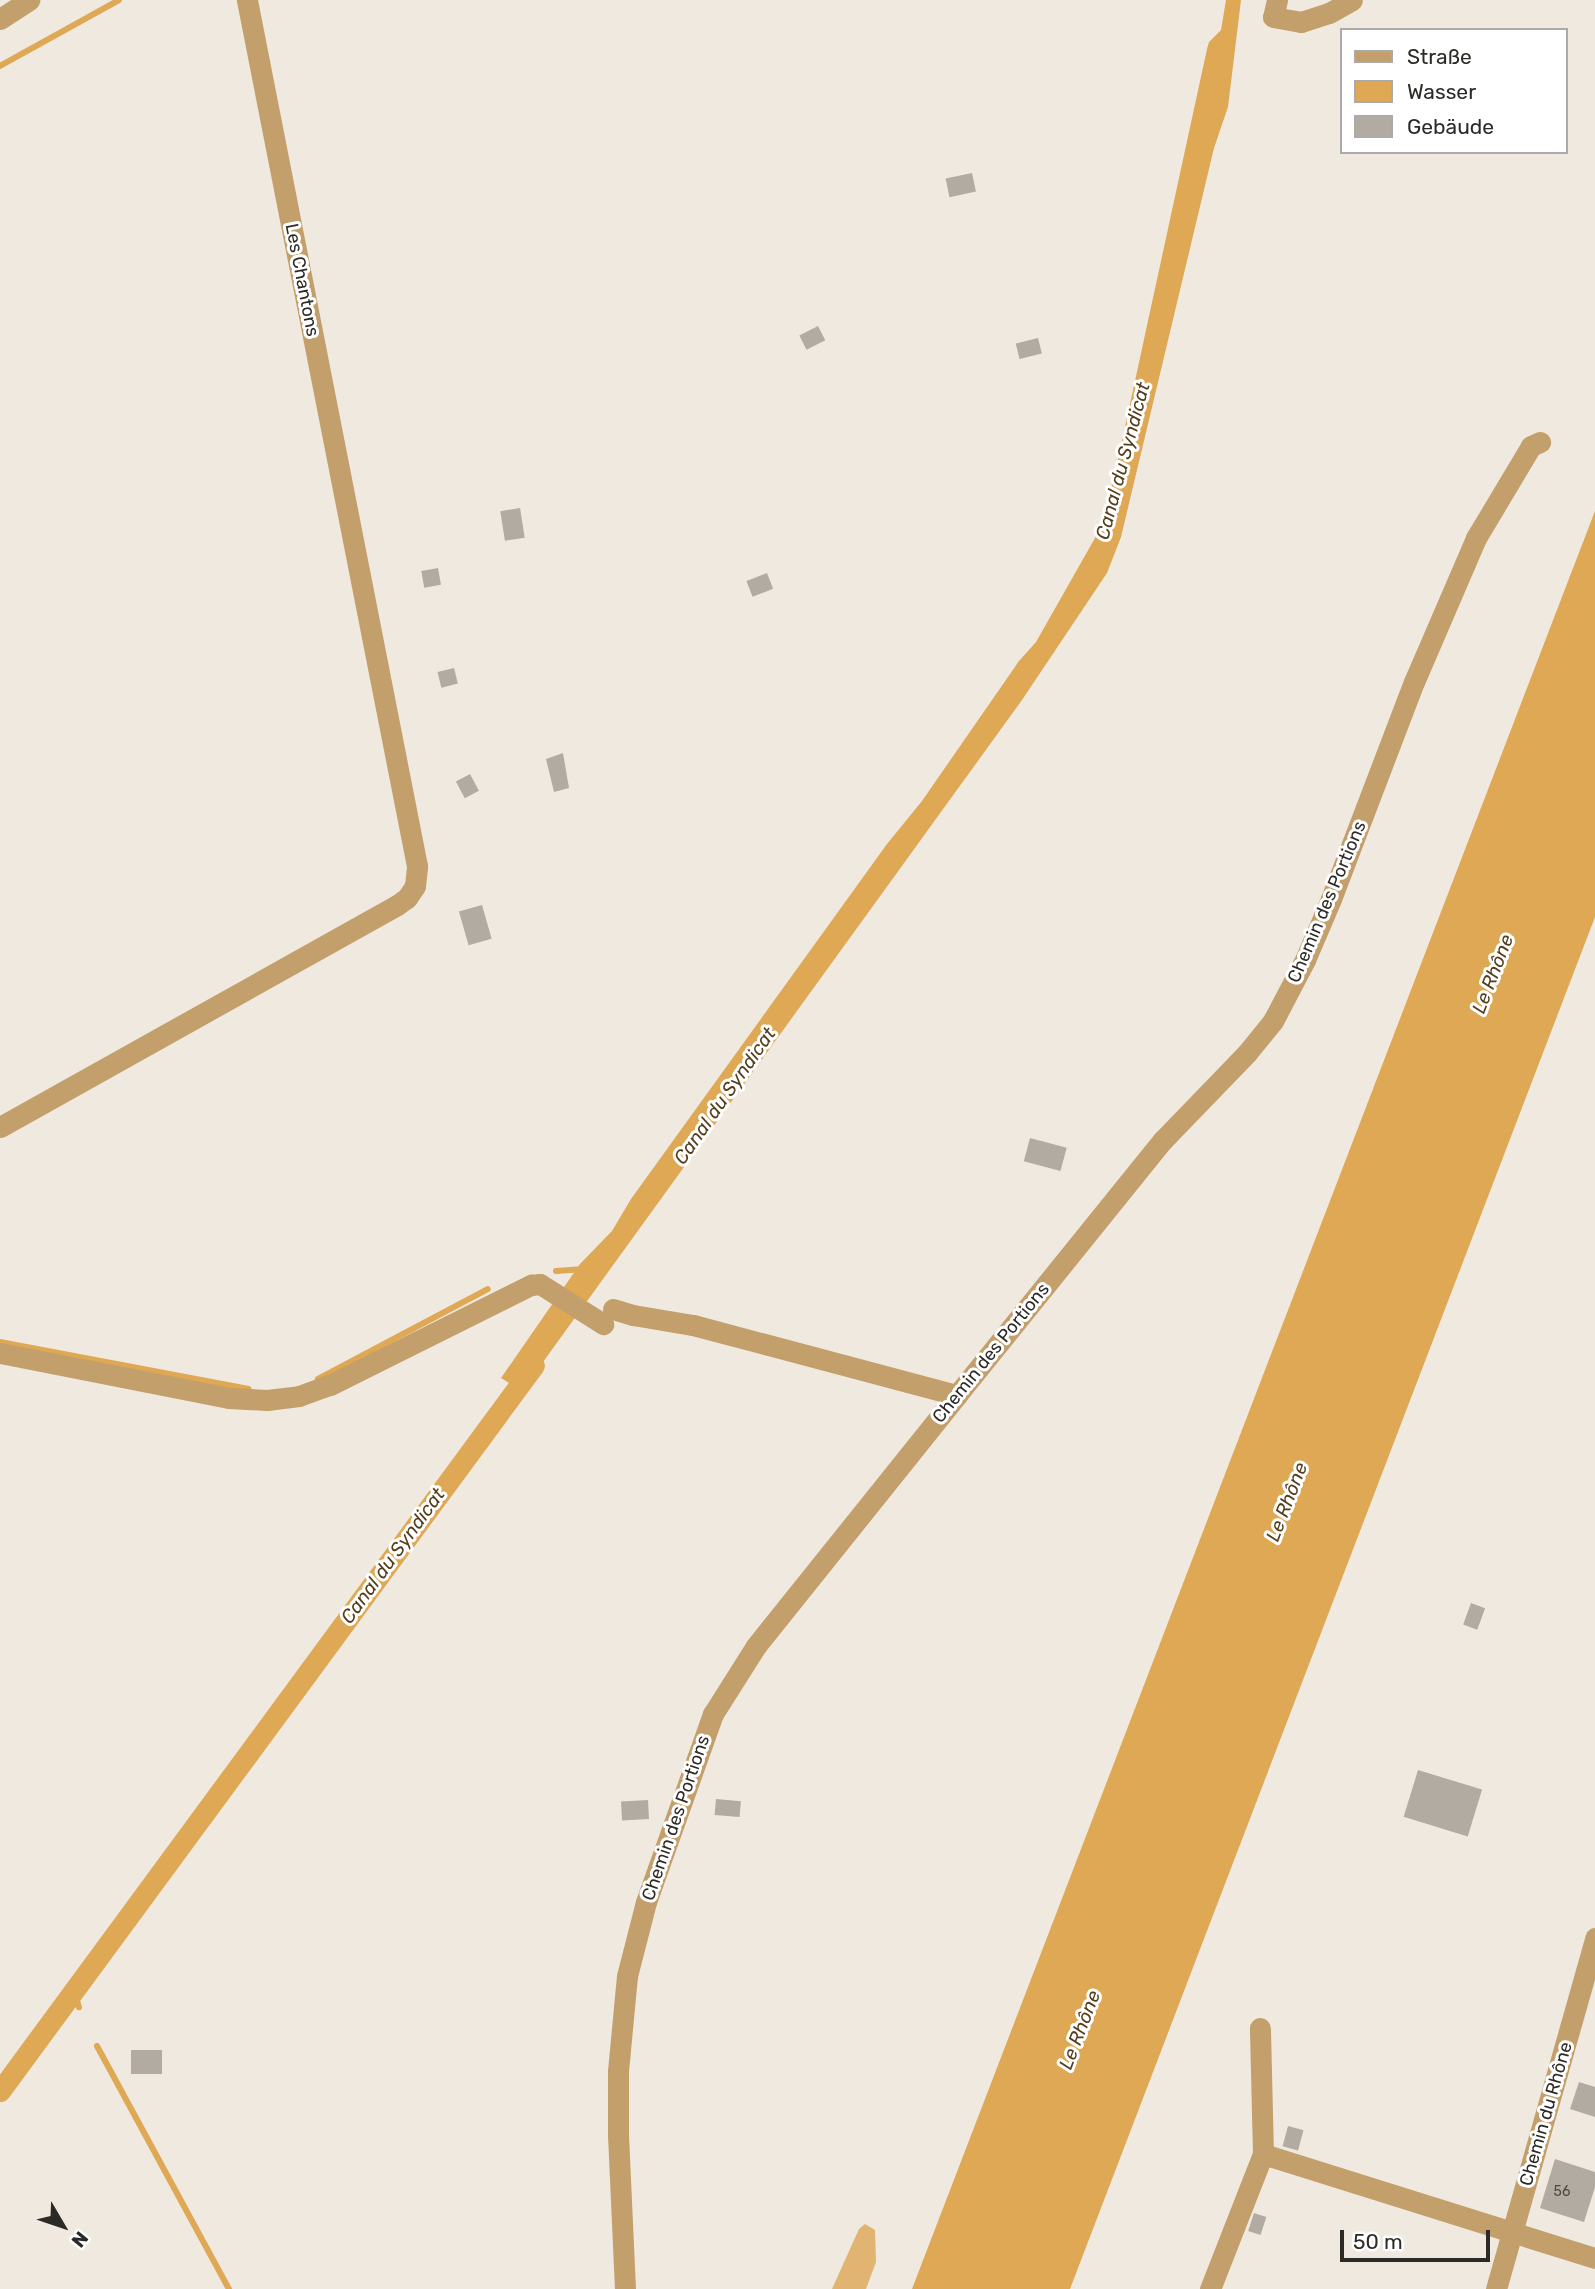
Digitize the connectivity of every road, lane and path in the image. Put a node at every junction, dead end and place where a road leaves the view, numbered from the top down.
1 (29, 0) edge
2 (247, 0) edge
3 (1277, 0) edge
4 (1352, 0) edge
5 (0, 19) edge
6 (1540, 442) dead end
7 (0, 1127) edge
8 (0, 1353) edge
9 (957, 1395) junction
10 (1595, 1938) edge
11 (1260, 2028) dead end
12 (1263, 2154) junction
13 (1513, 2231) junction
14 (1595, 2258) edge
15 (625, 2289) edge
16 (1210, 2289) edge
17 (1496, 2289) edge

1 - 5 street
2 - 7 street, Les Chantons
3 - 4 street
6 - 9 street, Chemin des Portions
8 - 9 street
9 - 15 street, Chemin des Portions
10 - 13 street, Chemin du Rhône
11 - 12 street
12 - 13 street
12 - 16 street
13 - 14 street
13 - 17 street, Chemin du Rhône

